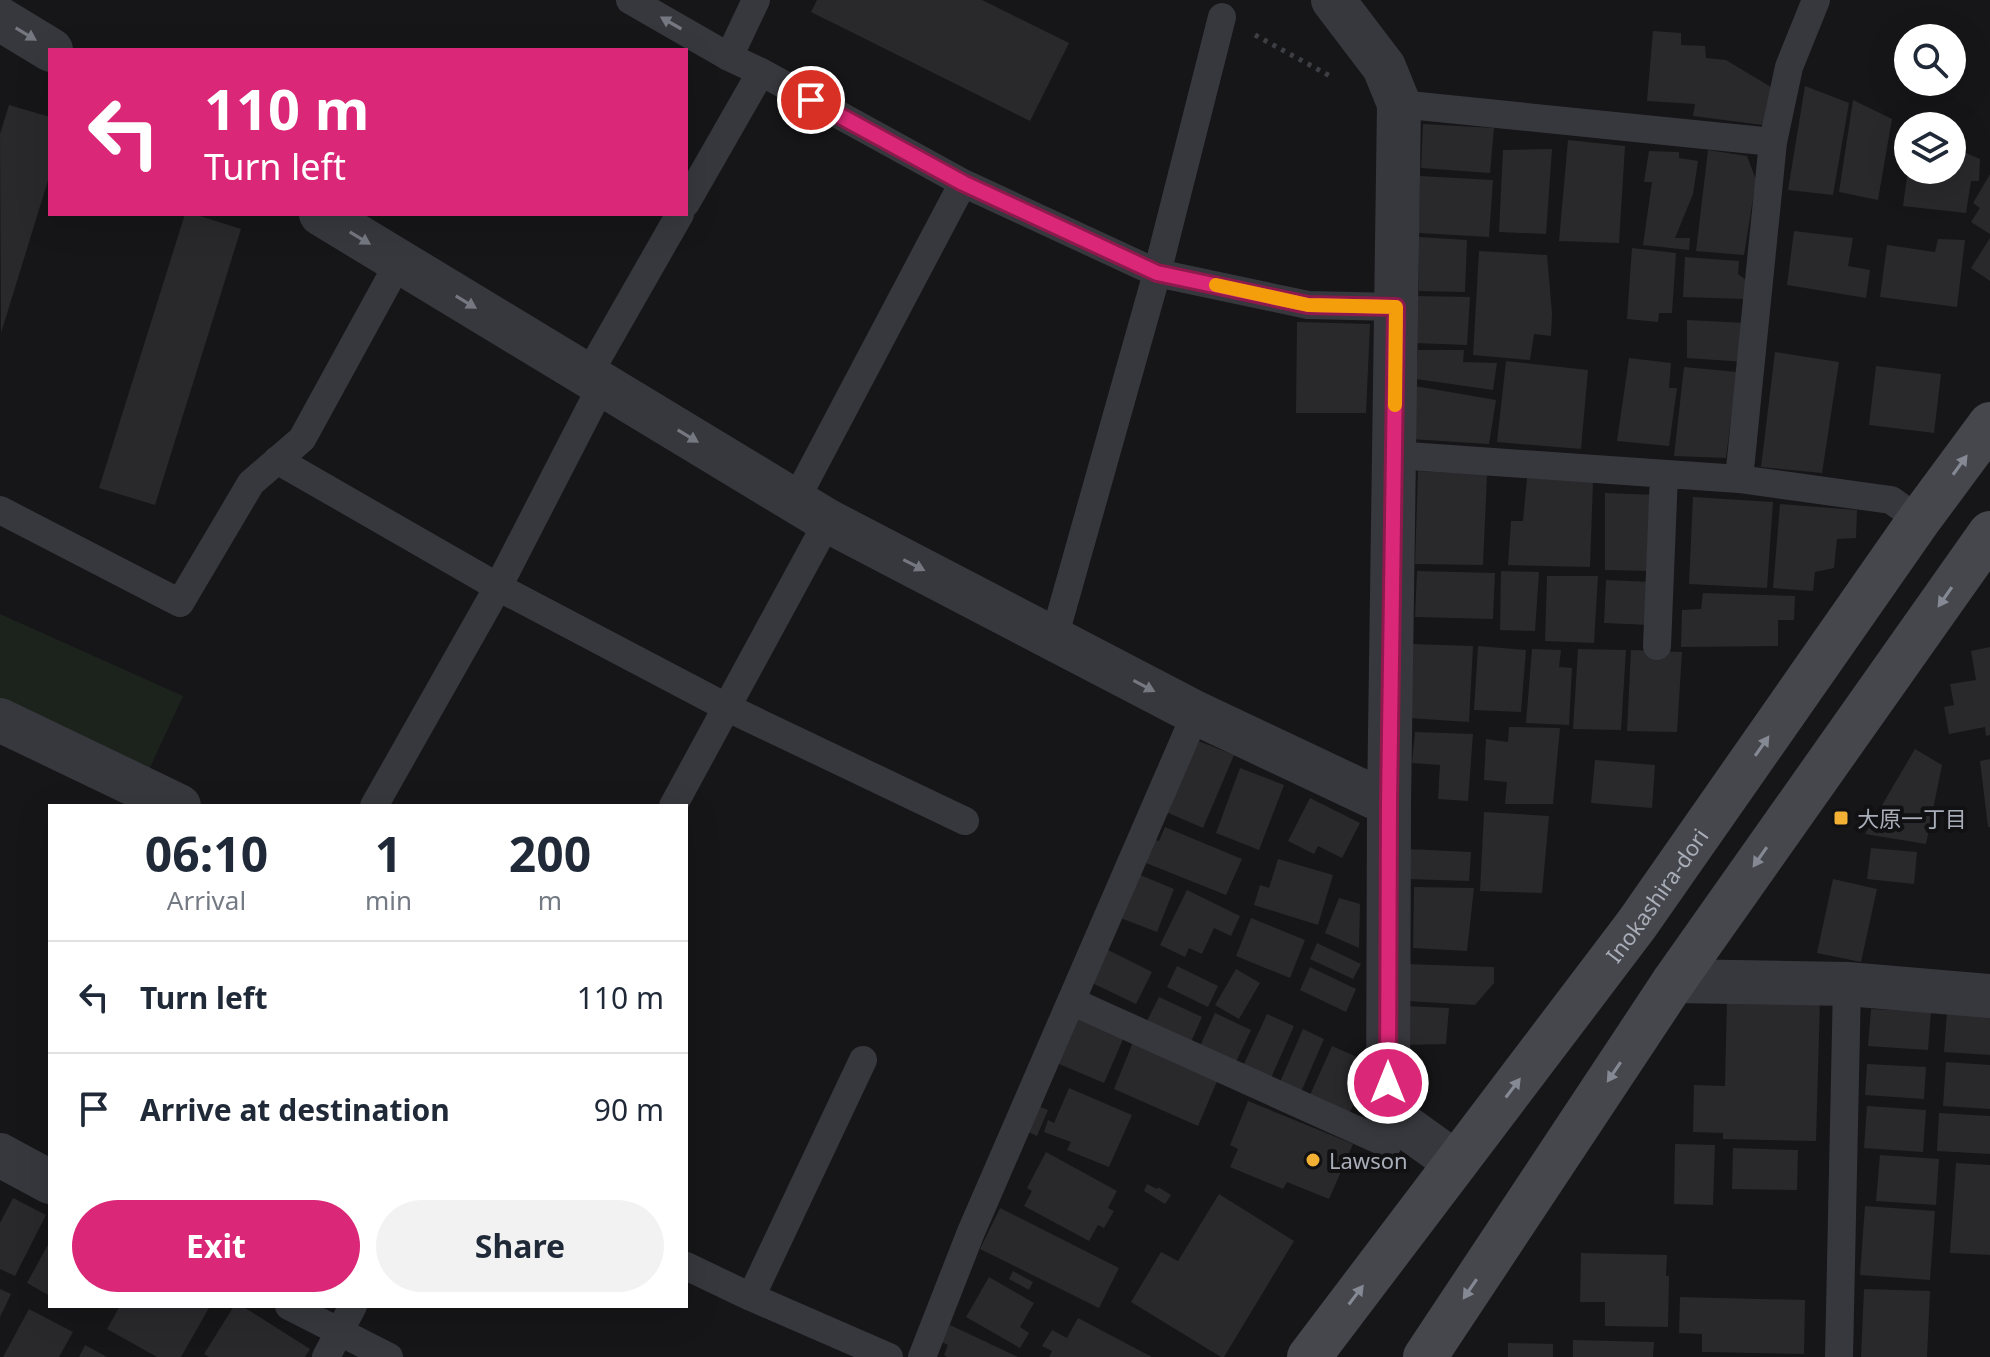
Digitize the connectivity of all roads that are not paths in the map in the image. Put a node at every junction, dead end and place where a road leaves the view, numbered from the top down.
1 (630, 0) edge
2 (756, 0) edge
3 (1333, 0) edge
4 (1816, 0) edge
5 (1222, 17) road end
6 (0, 19) edge
7 (48, 48) edge
8 (729, 57) junction
9 (761, 72) junction
10 (1399, 104) junction
11 (1773, 142) junction
12 (963, 183) junction
13 (688, 200) edge
14 (324, 216) edge
15 (679, 216) edge
16 (399, 262) junction
17 (1157, 273) junction
18 (1396, 307) junction
19 (595, 380) junction
20 (1990, 424) edge
21 (1394, 455) junction
22 (277, 460) junction
23 (1664, 474) junction
24 (1739, 479) junction
25 (0, 510) edge
26 (812, 511) junction
27 (1919, 520) junction
28 (1990, 533) edge
29 (498, 587) junction
30 (1054, 638) junction
31 (1657, 646) dead end
32 (726, 707) junction
33 (1196, 713) junction
34 (0, 720) edge
35 (175, 804) edge
36 (375, 804) edge
37 (674, 804) edge
38 (1389, 804) junction
39 (965, 821) dead end
40 (1674, 981) junction
41 (1847, 984) junction
42 (1990, 996) edge
43 (1071, 1001) junction
44 (863, 1060) dead end
45 (1388, 1144) dead end
46 (0, 1155) edge
47 (1456, 1163) junction
48 (48, 1181) edge
49 (688, 1267) edge
50 (751, 1297) junction
51 (293, 1308) edge
52 (352, 1308) edge
53 (339, 1332) junction
54 (326, 1357) edge
55 (389, 1357) edge
56 (889, 1357) edge
57 (922, 1357) edge
58 (1309, 1357) edge
59 (1425, 1357) edge
60 (1839, 1357) edge

8 -> 1 lane
2 - 8 lane
3 - 10 street
4 - 11 lane
5 - 17 lane
6 -> 7 street
8 - 9 lane
9 - 12 lane
9 - 13 lane
10 - 11 lane
10 - 18 street
11 - 24 lane
12 - 17 lane
12 - 26 lane
14 -> 16 street
15 - 19 lane
16 -> 19 street
16 - 22 lane
17 - 18 lane
17 - 30 lane
18 - 21 street
19 -> 26 street
19 - 29 lane
27 -> 20 main road, Inokashira-dori
21 - 23 lane
21 - 38 street
22 - 25 lane
22 - 29 lane
23 - 24 lane
23 - 31 lane
24 - 27 lane
26 -> 30 street
26 - 32 lane
47 -> 27 main road, Inokashira-dori
28 -> 40 main road
29 - 32 lane
29 - 36 lane
30 -> 33 street
32 - 37 lane
32 - 39 lane
33 - 38 street
33 - 43 lane
34 - 35 street
38 - 47 street
40 - 41 street
40 -> 59 main road
41 - 42 street
41 - 60 lane
43 - 45 lane
43 - 57 lane
44 - 50 lane
46 - 48 street
58 -> 47 main road, Inokashira-dori
49 - 50 lane
50 - 56 lane
51 - 53 lane
52 - 53 lane
53 - 54 lane
53 - 55 lane

